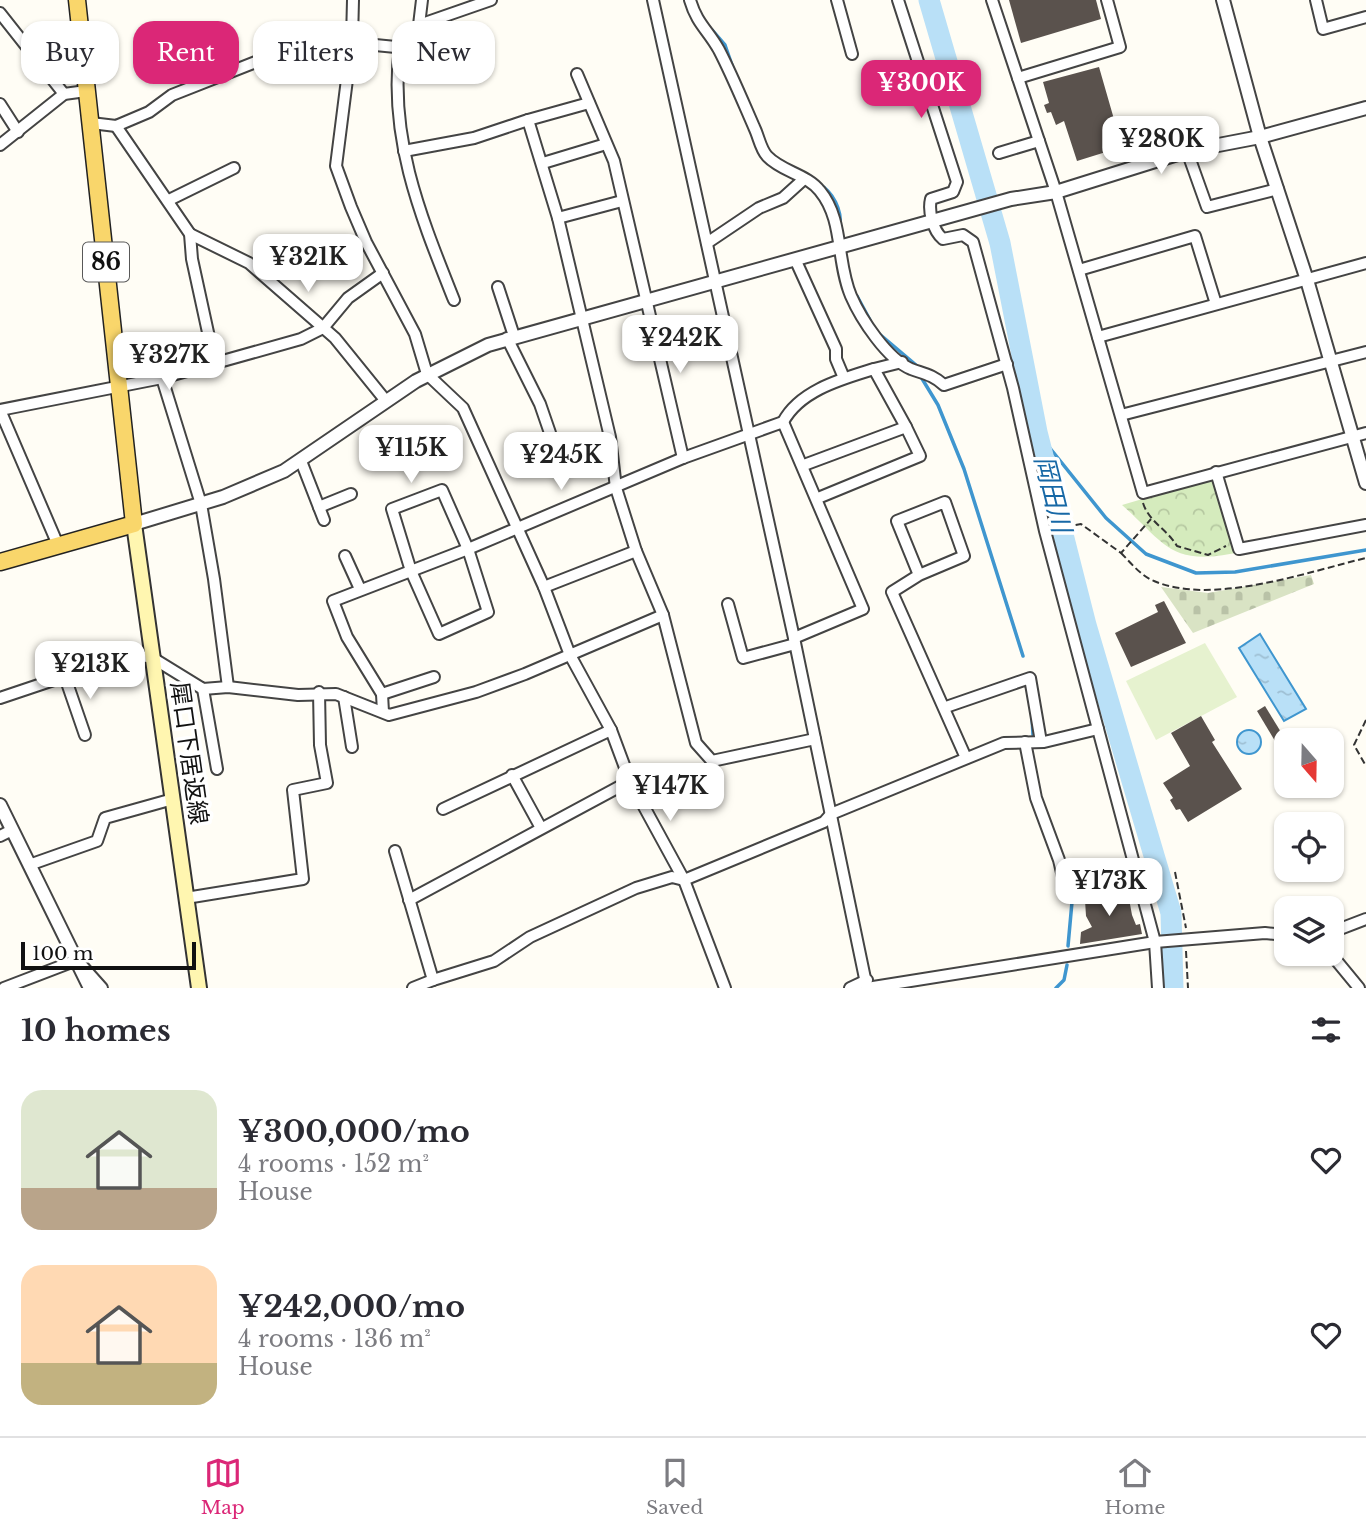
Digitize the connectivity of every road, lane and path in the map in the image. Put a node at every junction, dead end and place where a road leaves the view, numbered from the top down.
1 (77, 0) edge
2 (353, 0) edge
3 (422, 0) edge
4 (491, 0) edge
5 (653, 0) edge
6 (690, 0) edge
7 (837, 0) edge
8 (898, 0) edge
9 (992, 0) edge
10 (1107, 0) edge
11 (1223, 0) edge
12 (1316, 0) edge
13 (0, 13) edge
14 (1366, 17) edge
15 (352, 21) edge
16 (419, 21) edge
17 (431, 21) edge
18 (852, 54) dead end
19 (253, 63) edge
20 (576, 74) dead end
21 (1018, 78) junction
22 (346, 84) edge
23 (395, 84) edge
24 (86, 91) junction
25 (64, 94) junction
26 (589, 103) junction
27 (0, 104) edge
28 (1366, 108) edge
29 (528, 120) junction
30 (91, 123) junction
31 (116, 126) junction
32 (18, 132) junction
33 (1260, 137) junction
34 (1039, 141) junction
35 (606, 144) junction
36 (0, 145) edge
37 (404, 151) junction
38 (1187, 151) junction
39 (999, 153) dead end
40 (543, 163) junction
41 (234, 167) dead end
42 (804, 179) junction
43 (1278, 189) junction
44 (1056, 192) junction
45 (169, 200) junction
46 (622, 201) junction
47 (558, 218) junction
48 (933, 220) junction
49 (190, 234) junction
50 (707, 243) junction
51 (837, 247) junction
52 (795, 259) junction
53 (1366, 263) edge
54 (1079, 270) junction
55 (383, 273) junction
56 (715, 281) junction
57 (1307, 281) junction
58 (498, 287) dead end
59 (454, 300) dead end
60 (646, 300) junction
61 (1216, 304) junction
62 (580, 317) junction
63 (323, 328) junction
64 (511, 337) junction
65 (1098, 337) junction
66 (1366, 352) edge
67 (209, 362) junction
68 (902, 362) junction
69 (1332, 362) junction
70 (1007, 364) junction
71 (874, 369) junction
72 (427, 374) junction
73 (162, 377) junction
74 (844, 378) junction
75 (120, 386) junction
76 (386, 401) junction
77 (0, 410) edge
78 (1121, 415) junction
79 (783, 422) junction
80 (906, 427) junction
81 (550, 433) dead end
82 (1366, 433) edge
83 (750, 434) junction
84 (1352, 437) junction
85 (683, 458) junction
86 (301, 461) junction
87 (804, 465) junction
88 (1216, 472) junction
89 (1366, 482) edge
90 (616, 488) junction
91 (1143, 493) junction
92 (351, 494) dead end
93 (818, 498) junction
94 (201, 504) junction
95 (319, 507) junction
96 (1151, 519) junction
97 (324, 520) dead end
98 (134, 524) junction
99 (1366, 525) edge
100 (518, 528) junction
101 (1045, 531) junction
102 (1237, 542) junction
103 (58, 545) junction
104 (468, 549) junction
105 (636, 551) junction
106 (1121, 553) junction
107 (345, 556) dead end
108 (1366, 558) edge
109 (0, 562) edge
110 (411, 571) junction
111 (919, 575) junction
112 (544, 587) junction
113 (360, 589) junction
114 (728, 604) dead end
115 (663, 615) junction
116 (795, 641) junction
117 (570, 655) junction
118 (151, 657) junction
119 (65, 677) junction
120 (434, 677) dead end
121 (228, 687) junction
122 (203, 689) junction
123 (319, 692) junction
124 (383, 694) junction
125 (344, 697) junction
126 (0, 698) edge
127 (946, 707) junction
128 (383, 712) junction
129 (1366, 720) edge
130 (1098, 729) junction
131 (611, 730) junction
132 (85, 735) dead end
133 (815, 739) junction
134 (1025, 742) junction
135 (1041, 742) junction
136 (352, 747) dead end
137 (213, 750) junction
138 (228, 753) dead end
139 (966, 758) junction
140 (1366, 766) edge
141 (217, 769) dead end
142 (512, 775) junction
143 (630, 781) junction
144 (173, 799) junction
145 (0, 805) edge
146 (443, 809) dead end
147 (831, 814) junction
148 (541, 828) junction
149 (12, 830) junction
150 (0, 836) edge
151 (395, 851) dead end
152 (29, 864) junction
153 (684, 880) junction
154 (1067, 894) dead end
155 (187, 898) junction
156 (409, 900) junction
157 (1366, 919) edge
158 (1344, 927) edge
159 (1274, 935) edge
160 (1158, 942) junction
161 (77, 960) junction
162 (1341, 966) edge
163 (433, 981) junction
164 (867, 985) edge
165 (4, 988) edge
166 (90, 988) edge
167 (102, 988) edge
168 (199, 988) edge
169 (413, 988) edge
170 (725, 988) edge
171 (850, 988) edge
172 (1157, 988) edge
173 (1359, 988) edge

1 - 24 main road, 86
2 - 15 street
3 - 16 street
4 - 17 street
5 - 50 street
6 - 42 street
7 - 18 street
8 - 48 street
9 - 21 street
10 - 21 street
11 - 33 street
12 - 14 street
13 - 25 street
19 - 31 street
20 - 26 street
21 - 34 street
22 - 55 street
23 - 37 street
24 - 25 street
24 - 30 main road, 86
25 - 32 street
26 - 29 street
26 - 35 street
27 - 32 street
28 - 33 street
29 - 37 street
29 - 40 street
30 - 31 street
30 - 75 main road, 86
31 - 45 street
32 - 36 street
33 - 38 street
33 - 43 street
34 - 39 street
34 - 44 street
35 - 40 street
35 - 46 street
37 - 59 street
38 - 43 street
38 - 44 street
40 - 47 street
41 - 45 street
42 - 50 street
42 - 51 street
43 - 57 street
44 - 48 street
44 - 54 street
45 - 49 street
46 - 47 street
46 - 60 street
47 - 62 street
48 - 51 street
48 - 70 street
49 - 63 street
49 - 67 street
50 - 56 street
51 - 52 street
51 - 68 street
52 - 56 street
52 - 74 street
53 - 57 street
54 - 61 street
54 - 65 street
55 - 63 street
55 - 72 street
56 - 60 street
56 - 83 street
57 - 61 street
57 - 69 street
58 - 64 street
60 - 62 street
60 - 85 street
61 - 65 street
62 - 64 street
62 - 90 street
63 - 67 street
63 - 76 street
64 - 72 street
64 - 81 street
65 - 78 street
66 - 69 street
67 - 73 street
68 - 70 street
68 - 71 street
69 - 78 street
69 - 84 street
70 - 101 street
71 - 74 street
71 - 80 street
72 - 76 street
72 - 100 street
73 - 75 street
73 - 94 street
74 - 79 street
75 - 77 street
75 - 98 main road, 86
76 - 86 street
77 - 103 street
78 - 91 street
79 - 83 street
79 - 87 street
80 - 87 street
80 - 93 street
82 - 84 street
83 - 85 street
83 - 116 street
84 - 88 street
84 - 89 street
85 - 90 street
86 - 94 street
86 - 95 street
87 - 93 street
88 - 91 street
88 - 102 street
90 - 100 street
90 - 105 street
91 - 96 path
92 - 95 street
93 - 116 street
94 - 98 street
94 - 121 street
95 - 97 street
96 - 102 path
96 - 106 path
98 - 103 main road
98 - 118 main road, 犀口下居返線
99 - 102 street
100 - 104 street
100 - 112 street
101 - 106 path
101 - 130 street
103 - 109 main road
104 - 110 street
104 - 110 street
104 - 110 street
105 - 112 street
105 - 115 street
106 - 108 path
107 - 113 street
110 - 113 street
111 - 111 street
111 - 127 street
112 - 117 street
113 - 124 street
114 - 116 street
115 - 117 street
115 - 133 street
116 - 133 street
117 - 128 street
117 - 131 street
118 - 119 street
118 - 122 street
118 - 144 main road, 犀口下居返線
119 - 126 street
119 - 132 street
120 - 124 street
121 - 122 street
121 - 123 street
122 - 137 street
123 - 125 street
123 - 155 street
124 - 128 street
125 - 128 street
125 - 136 street
127 - 135 street
127 - 139 street
129 - 140 path
130 - 135 street
130 - 160 street
131 - 142 street
131 - 143 street
133 - 147 street
134 - 135 street
134 - 139 street
134 - 154 street
137 - 138 street
137 - 141 street
139 - 147 street
142 - 146 street
142 - 148 street
143 - 148 street
143 - 153 street
144 - 152 street
144 - 155 main road, 犀口下居返線
145 - 149 street
147 - 153 street
147 - 164 street
148 - 156 street
149 - 150 street
149 - 152 street
151 - 156 street
152 - 161 street
153 - 163 street
153 - 170 street
155 - 168 main road, 犀口下居返線
156 - 163 street
157 - 158 street
159 - 160 street
160 - 164 street
160 - 172 street
161 - 165 street
161 - 166 street
161 - 167 street
162 - 173 street
163 - 169 street
164 - 171 street

